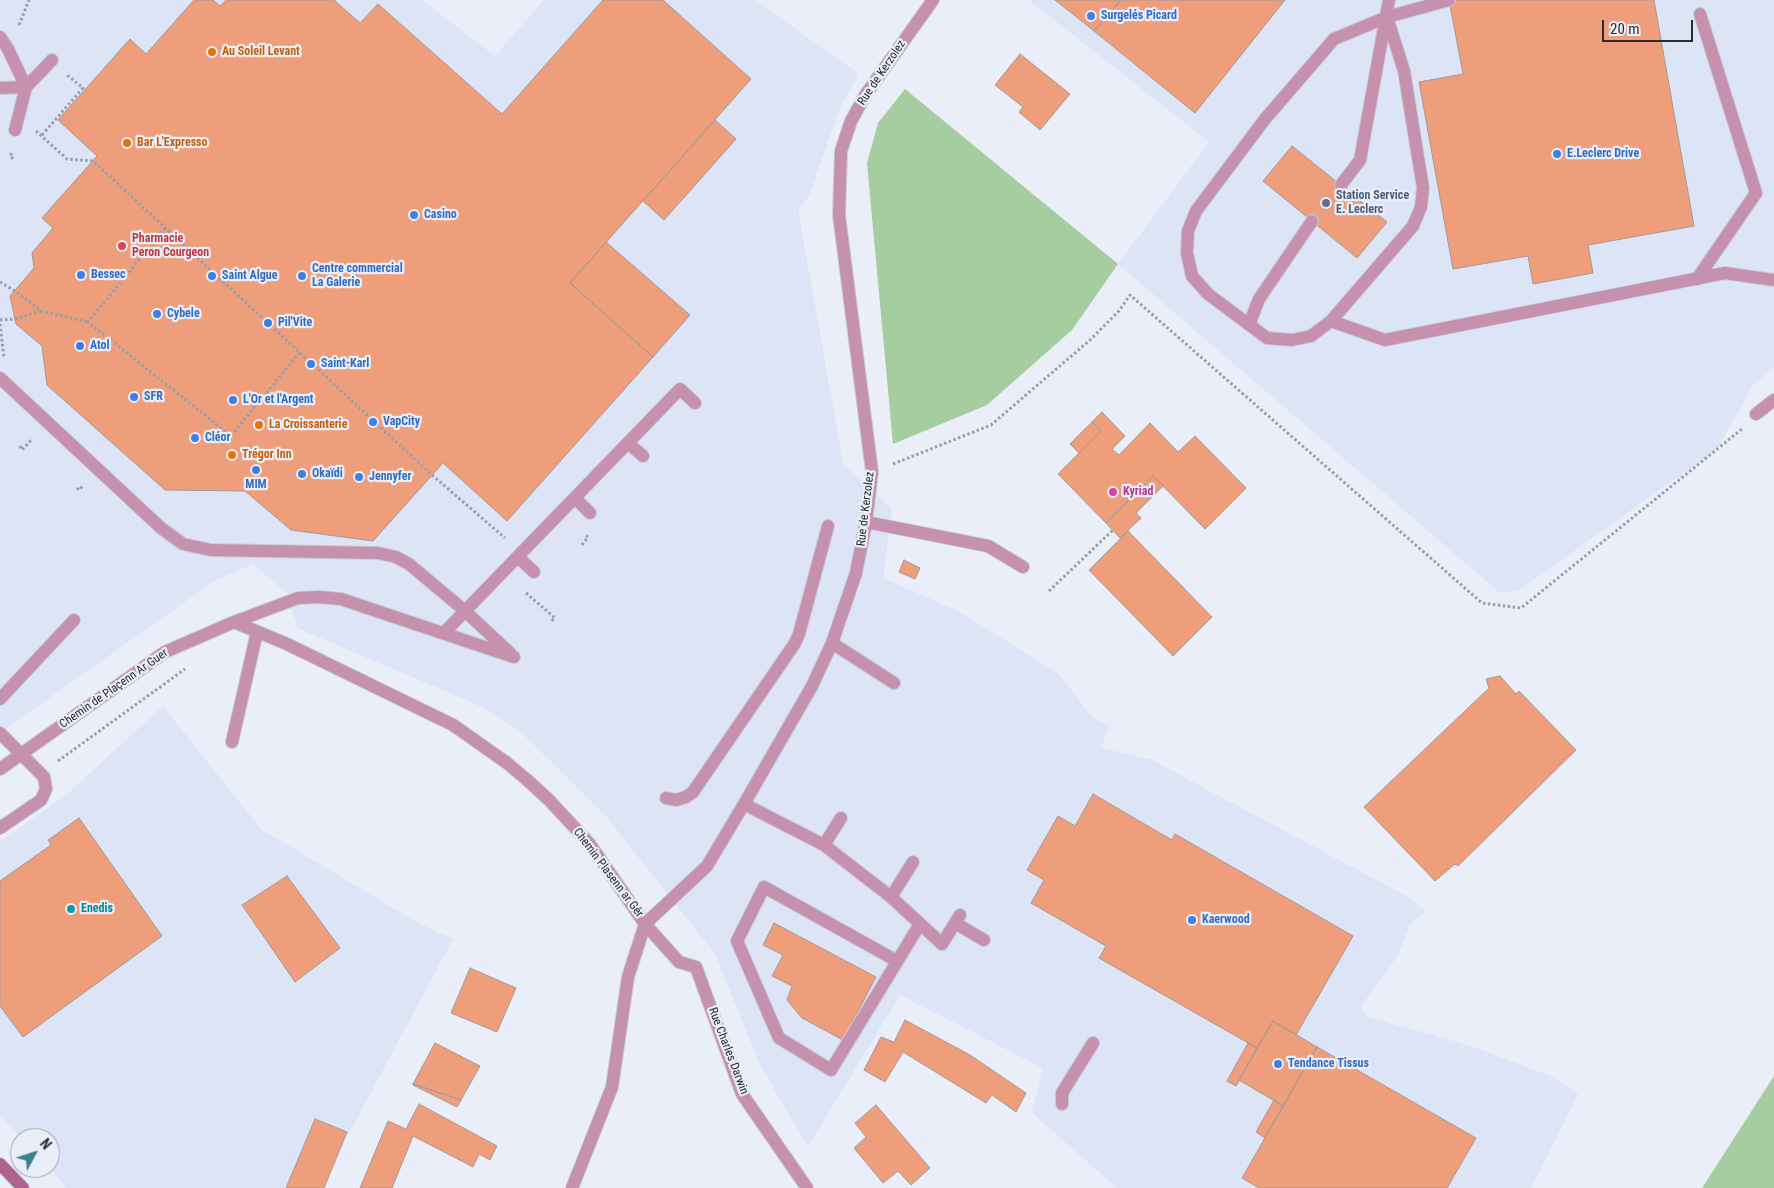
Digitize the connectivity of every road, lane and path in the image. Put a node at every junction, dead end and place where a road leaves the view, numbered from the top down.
1 (933, 0) edge
2 (1389, 0) edge
3 (1449, 0) edge
4 (1700, 14) dead end
5 (1387, 17) junction
6 (0, 37) edge
7 (52, 60) dead end
8 (0, 88) edge
9 (26, 88) junction
10 (15, 130) dead end
11 (29, 136) dead end
12 (16, 149) dead end
13 (13, 159) dead end
14 (1341, 185) dead end
15 (1312, 221) dead end
16 (165, 228) junction
17 (1697, 279) junction
18 (1774, 280) edge
19 (0, 282) edge
20 (42, 311) junction
21 (0, 320) edge
22 (1331, 321) junction
23 (88, 322) junction
24 (0, 324) edge
25 (1249, 325) junction
26 (300, 352) junction
27 (0, 362) edge
28 (0, 378) edge
29 (1774, 400) edge
30 (695, 403) dead end
31 (1756, 414) joint
32 (25, 434) dead end
33 (628, 443) junction
34 (20, 446) dead end
35 (643, 456) dead end
36 (872, 472) junction
37 (432, 475) dead end
38 (574, 498) junction
39 (590, 513) dead end
40 (866, 522) junction
41 (828, 526) dead end
42 (1113, 530) dead end
43 (581, 532) dead end
44 (582, 545) dead end
45 (518, 557) junction
46 (1023, 567) dead end
47 (534, 572) dead end
48 (1049, 592) dead end
49 (465, 611) junction
50 (74, 620) dead end
51 (234, 622) junction
52 (257, 632) junction
53 (444, 633) junction
54 (832, 643) junction
55 (189, 667) dead end
56 (894, 683) dead end
57 (0, 699) edge
58 (0, 733) edge
59 (232, 742) dead end
60 (21, 754) junction
61 (0, 769) edge
62 (40, 774) junction
63 (666, 798) dead end
64 (744, 804) junction
65 (841, 818) dead end
66 (0, 828) edge
67 (824, 845) junction
68 (912, 862) dead end
69 (891, 897) junction
70 (645, 924) junction
71 (920, 924) junction
72 (984, 940) dead end
73 (897, 961) junction
74 (1092, 1043) dead end
75 (1062, 1104) dead end
76 (0, 1164) edge
77 (23, 1188) edge
78 (572, 1188) edge
79 (807, 1188) edge

1 - 36 street, Rue de Kerzolez
2 - 5 street
3 - 5 street
4 - 17 street
5 - 14 street
5 - 22 street
5 - 25 street
6 - 9 street
7 - 9 street
8 - 9 street
9 - 10 street
11 - 16 path
12 - 13 path
15 - 25 street
16 - 23 path
16 - 26 path
17 - 18 street
17 - 22 street
19 - 20 path
20 - 21 path
20 - 23 path
22 - 25 street
23 - 26 path
24 - 27 path
26 - 37 path
28 - 49 street
29 - 31 street
30 - 33 street
31 - 36 path
32 - 34 path
33 - 35 street
33 - 38 street
36 - 40 street, Rue de Kerzolez
38 - 39 street
38 - 45 street
40 - 46 street
40 - 54 street, Rue de Kerzolez
41 - 63 street
42 - 48 path
43 - 44 path
45 - 47 street
45 - 49 street
49 - 53 street
49 - 53 street, Chemin de Plaçenn Ar Guer
50 - 57 street
51 - 52 street, Chemin Plasenn ar Gêr
51 - 53 street, Chemin de Plaçenn Ar Guer
51 - 60 street, Chemin de Plaçenn Ar Guer
52 - 59 street
52 - 70 street, Chemin Plasenn ar Gêr
54 - 56 street
54 - 64 street, Rue de Kerzolez
55 - 62 path
58 - 60 street
60 - 61 street, Chemin de Plaçenn Ar Guer
60 - 62 street
62 - 66 street
64 - 67 street
64 - 70 street, Rue de Kerzolez
65 - 67 street
67 - 69 street
68 - 69 street
69 - 71 street
70 - 78 street, Chemin Plasenn ar Gêr
70 - 79 street, Rue Charles Darwin
71 - 72 street
71 - 73 street
73 - 73 street
74 - 75 street
76 - 77 main road

